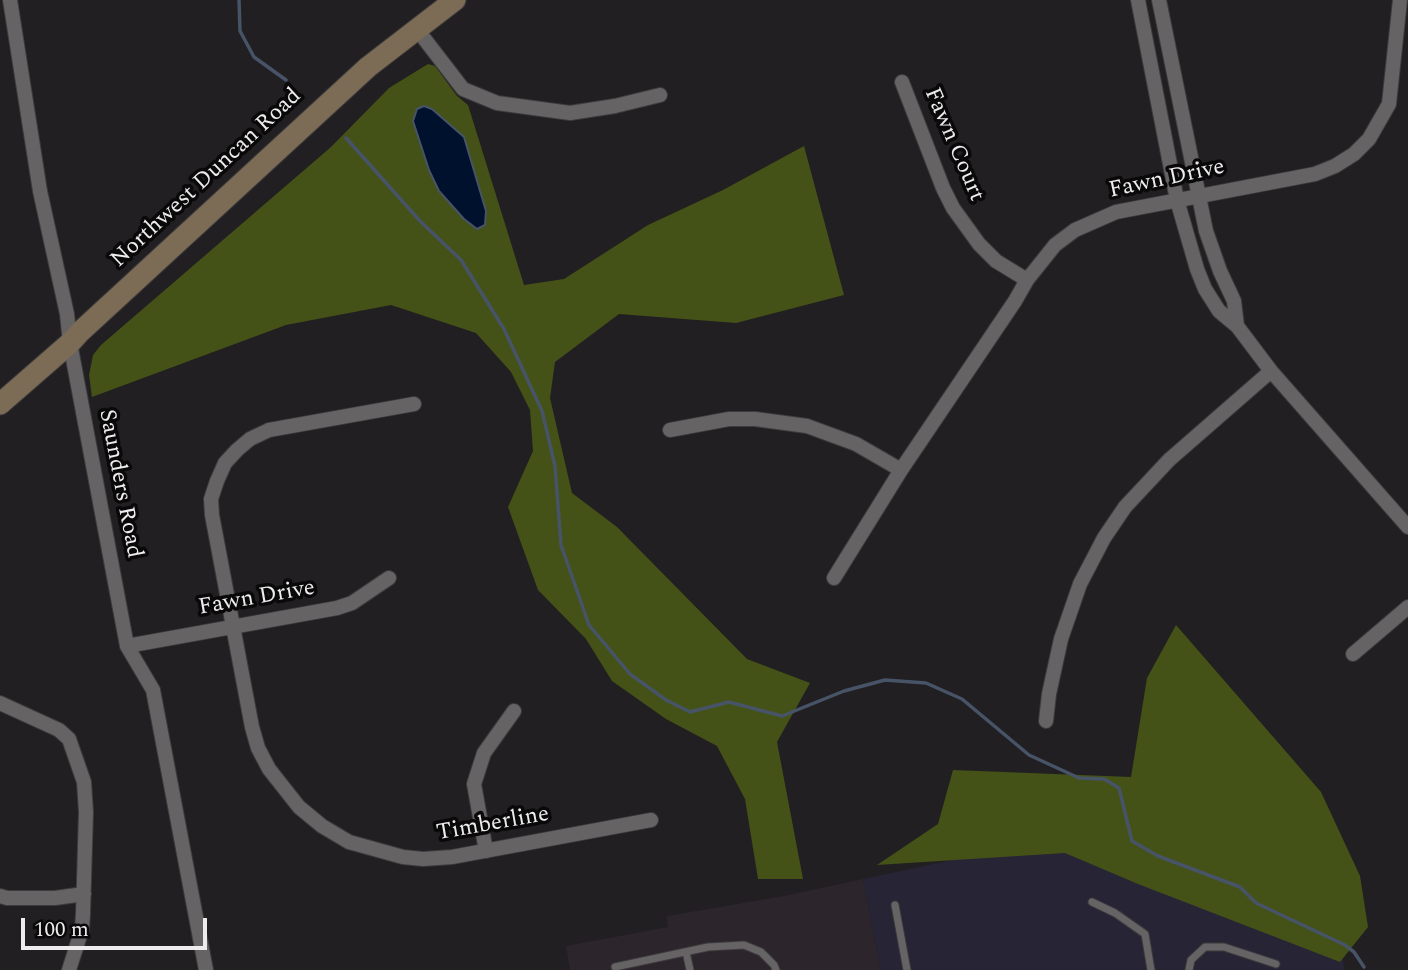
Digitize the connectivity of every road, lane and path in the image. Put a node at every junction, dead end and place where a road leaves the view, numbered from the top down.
1 (10, 0) edge
2 (455, 0) edge
3 (1138, 0) edge
4 (1159, 0) edge
5 (1400, 0) edge
6 (1163, 22) junction
7 (1143, 27) junction
8 (416, 28) junction
9 (1401, 62) edge
10 (902, 82) dead end
11 (660, 95) dead end
12 (1198, 196) junction
13 (1177, 200) junction
14 (1027, 280) junction
15 (1237, 326) junction
16 (70, 344) junction
17 (1270, 371) junction
18 (0, 404) edge
19 (414, 404) dead end
20 (670, 430) dead end
21 (901, 470) junction
22 (1408, 527) edge
23 (389, 578) dead end
24 (834, 578) dead end
25 (1408, 607) edge
26 (233, 627) junction
27 (127, 646) junction
28 (1353, 654) dead end
29 (0, 703) edge
30 (514, 711) dead end
31 (1046, 721) dead end
32 (651, 820) dead end
33 (486, 851) junction
34 (84, 894) junction
35 (0, 896) edge
36 (1092, 902) dead end
37 (895, 905) dead end
38 (686, 952) junction
39 (1276, 964) dead end
40 (615, 967) dead end
41 (69, 970) edge
42 (205, 970) edge
43 (690, 970) edge
44 (776, 970) edge
45 (907, 970) edge
46 (1151, 970) edge
47 (1189, 970) edge

1 - 16 street, Saunders Road
2 - 8 street, Northwest Duncan Road
3 - 7 street
4 - 6 street
5 - 9 street, Fawn Drive
6 - 7 street
6 - 12 street
7 - 13 street
8 - 11 street
8 - 16 street, Northwest Duncan Road
9 - 12 street, Fawn Drive
10 - 14 street, Fawn Court
12 - 13 street, Fawn Drive
12 - 15 street
13 - 14 street, Fawn Drive
13 - 15 street
14 - 21 street, Fawn Drive
15 - 17 street
16 - 18 street, Northwest Duncan Road
16 - 27 street, Saunders Road
17 - 22 street
17 - 31 street
19 - 26 street, Timberline
20 - 21 street
21 - 24 street, Fawn Drive
23 - 26 street, Fawn Drive
25 - 28 street
26 - 27 street, Fawn Drive
26 - 33 street, Timberline
27 - 42 street, Saunders Road
29 - 34 street
30 - 33 street
32 - 33 street, Timberline
34 - 35 street
34 - 41 street
36 - 46 lane
37 - 45 lane
38 - 40 lane
38 - 43 lane
38 - 44 lane
39 - 47 lane

